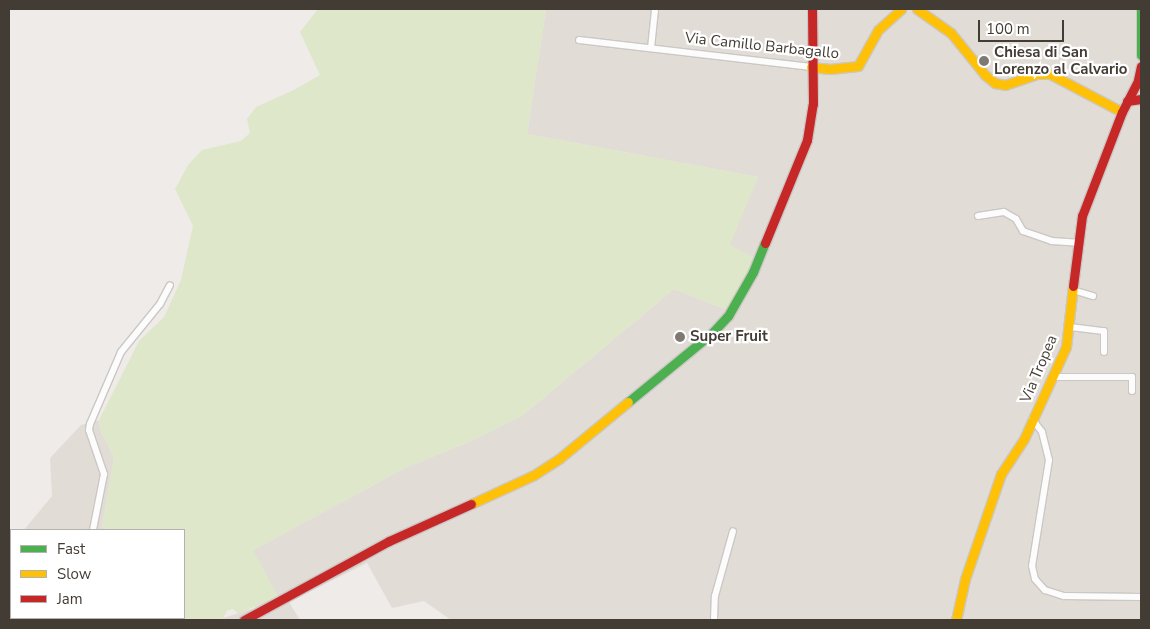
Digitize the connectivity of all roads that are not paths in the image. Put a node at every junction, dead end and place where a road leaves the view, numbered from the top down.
1 (655, 9) edge
2 (812, 9) edge
3 (901, 9) edge
4 (910, 9) edge
5 (917, 9) edge
6 (1141, 9) edge
7 (934, 21) junction
8 (579, 40) dead end
9 (651, 48) junction
10 (1141, 54) edge
11 (1141, 66) edge
12 (811, 67) junction
13 (1141, 99) edge
14 (1127, 101) junction
15 (1122, 112) junction
16 (978, 216) dead end
17 (1078, 243) junction
18 (170, 285) dead end
19 (1073, 290) junction
20 (1093, 296) dead end
21 (1070, 327) junction
22 (1104, 352) dead end
23 (1052, 378) junction
24 (1132, 390) dead end
25 (1032, 419) junction
26 (94, 529) edge
27 (733, 531) dead end
28 (1141, 597) edge
29 (271, 606) junction
30 (235, 620) edge
31 (244, 620) edge
32 (714, 620) edge
33 (956, 620) edge

1 - 9 street
2 - 12 street
3 - 12 street, Via Camillo Barbagallo
4 - 7 street
5 - 7 street
6 - 10 street
7 - 15 street
8 - 9 street, Via Camillo Barbagallo
9 - 12 street, Via Camillo Barbagallo
11 - 14 street, Via Tropea
12 - 29 street
13 - 14 street
14 - 15 street, Via Tropea
15 - 17 street, Via Tropea
16 - 17 street
17 - 19 street, Via Tropea
18 - 26 street
19 - 20 street
19 - 21 street, Via Tropea
21 - 22 street
21 - 23 street, Via Tropea
23 - 24 street
23 - 25 street, Via Tropea
25 - 28 street
25 - 33 street, Via Tropea
27 - 32 street
29 - 30 street
29 - 31 street

